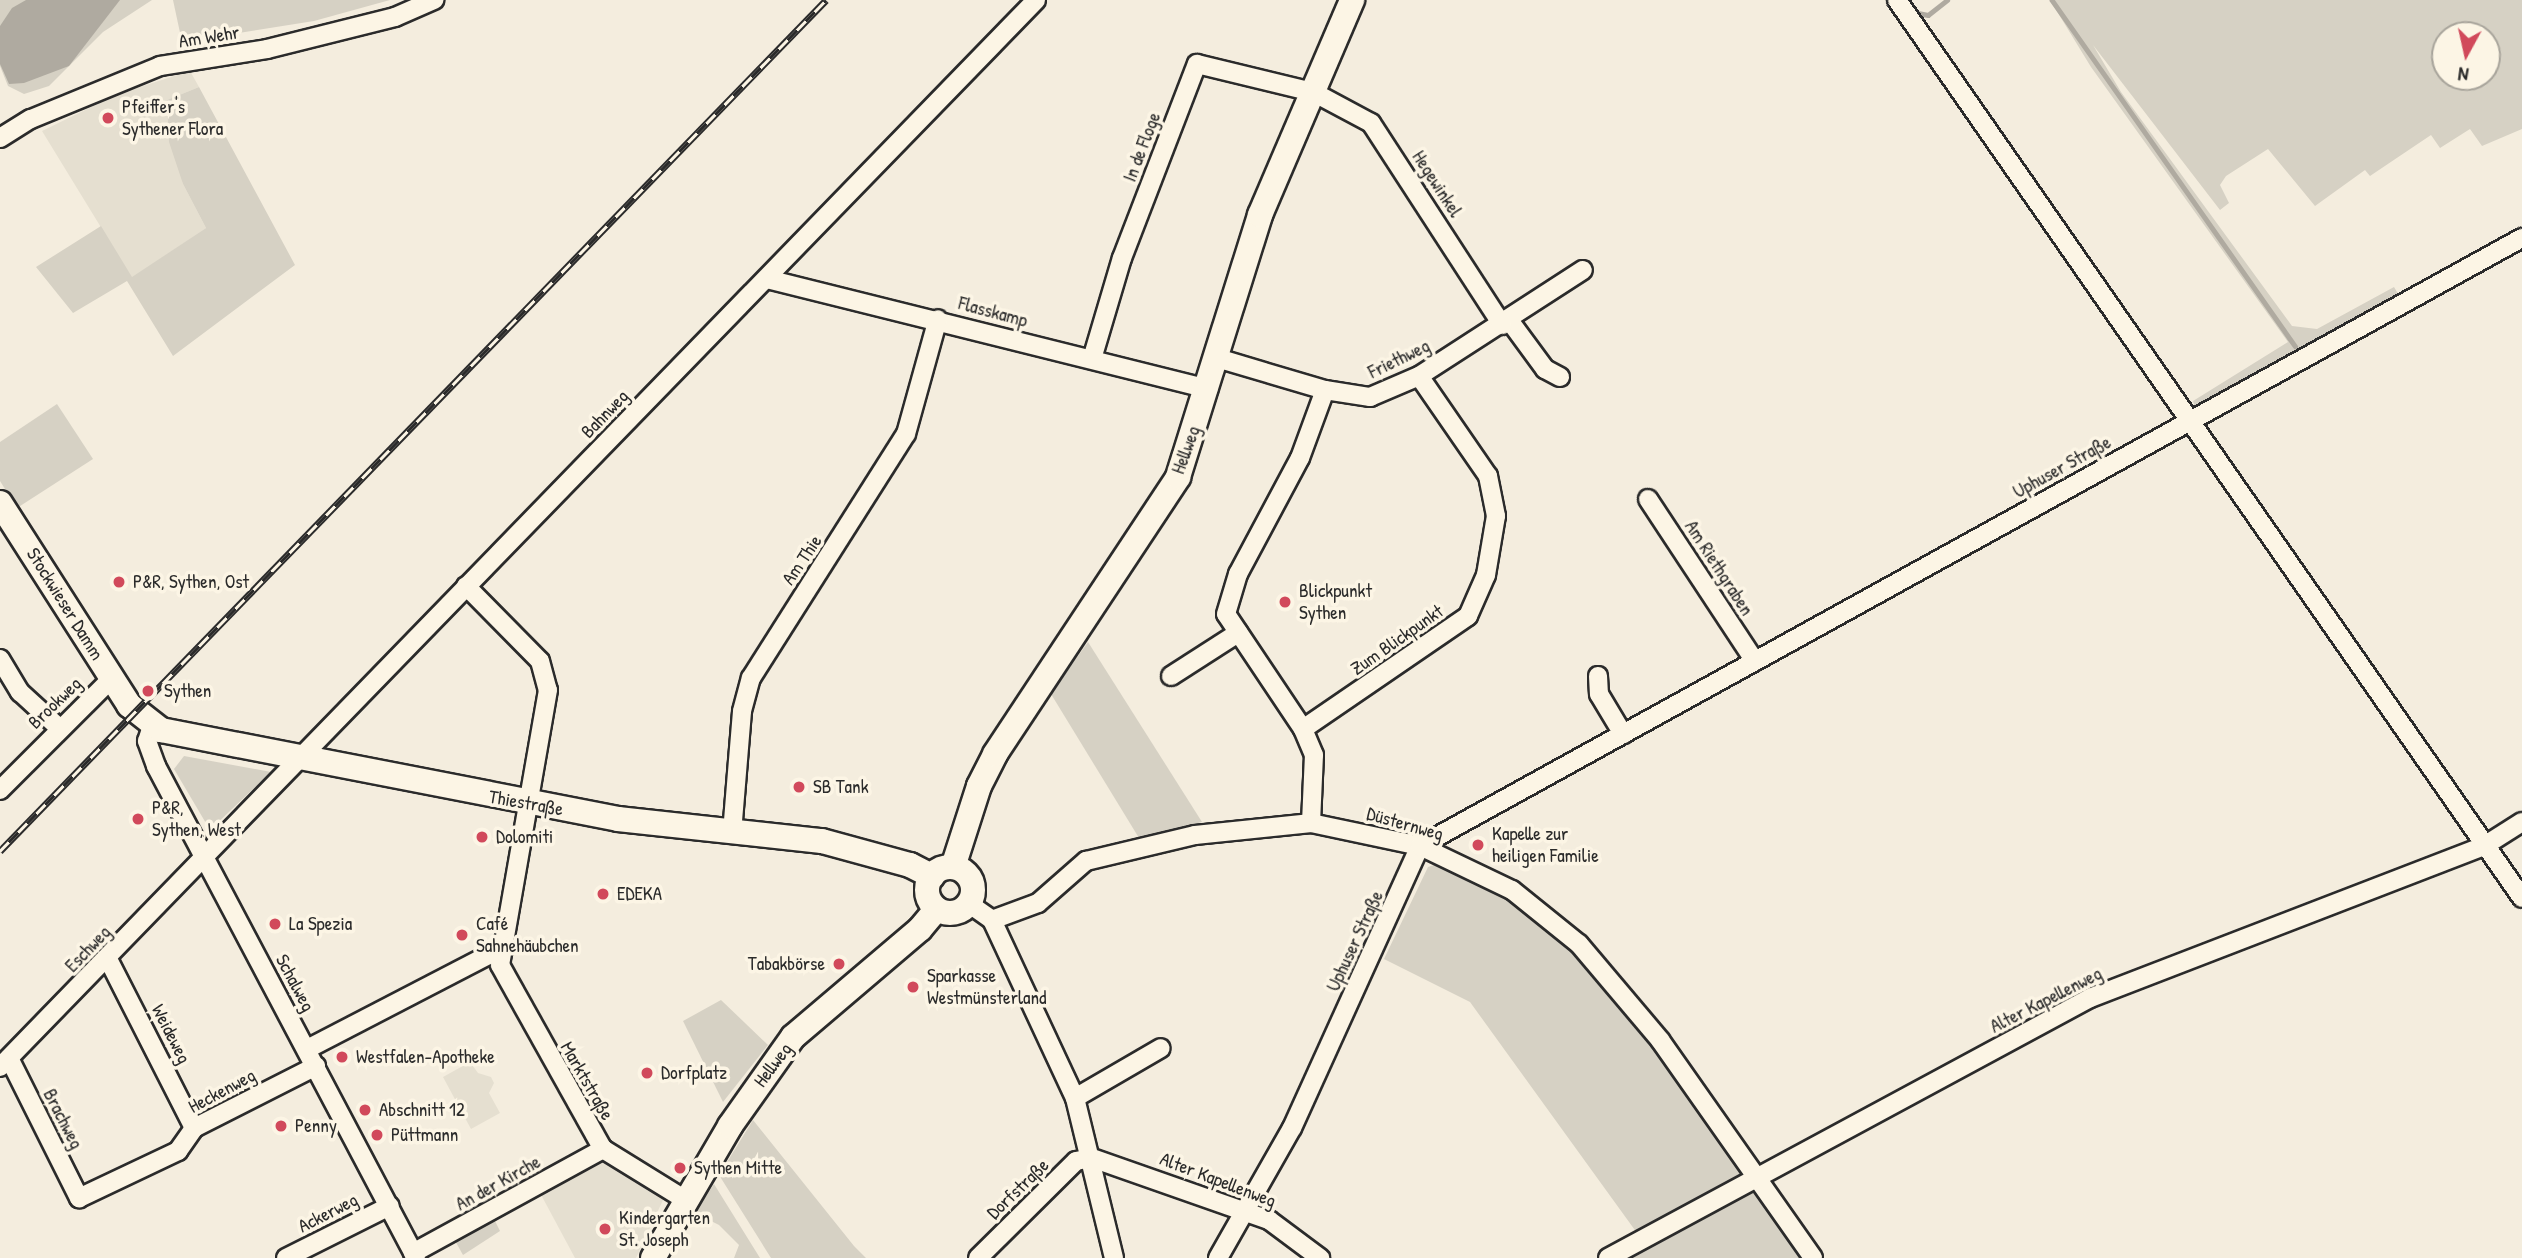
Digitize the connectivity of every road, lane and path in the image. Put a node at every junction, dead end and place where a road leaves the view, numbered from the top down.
1 (434, 0) edge
2 (1036, 0) edge
3 (1352, 0) edge
4 (1898, 0) edge
5 (1313, 92) junction
6 (0, 138) edge
7 (2522, 238) edge
8 (1583, 270) dead end
9 (767, 279) junction
10 (937, 319) junction
11 (1505, 322) junction
12 (1217, 358) junction
13 (1092, 359) junction
14 (1419, 376) junction
15 (1560, 376) dead end
16 (1208, 389) junction
17 (1325, 390) junction
18 (2191, 421) junction
19 (1648, 499) dead end
20 (0, 503) edge
21 (466, 586) junction
22 (1238, 633) junction
23 (0, 659) edge
24 (1755, 661) junction
25 (1171, 676) dead end
26 (1598, 676) dead end
27 (112, 678) junction
28 (129, 705) joint
29 (152, 726) junction
30 (58, 727) junction
31 (1303, 729) junction
32 (1623, 734) junction
33 (298, 761) junction
34 (0, 790) edge
35 (531, 804) junction
36 (2522, 822) edge
37 (1311, 823) junction
38 (732, 833) junction
39 (1420, 846) junction
40 (2484, 846) junction
41 (204, 858) junction
42 (942, 871) junction
43 (2522, 898) edge
44 (968, 903) junction
45 (937, 909) junction
46 (992, 920) junction
47 (504, 947) junction
48 (108, 959) junction
49 (1161, 1048) dead end
50 (307, 1049) junction
51 (4, 1063) edge
52 (316, 1066) junction
53 (1075, 1097) junction
54 (194, 1128) junction
55 (603, 1149) junction
56 (1093, 1158) junction
57 (1756, 1179) junction
58 (79, 1198) joint
59 (684, 1199) junction
60 (390, 1206) junction
61 (1247, 1213) junction
62 (414, 1256) edge
63 (286, 1258) edge
64 (653, 1258) edge
65 (978, 1258) edge
66 (1114, 1258) edge
67 (1218, 1258) edge
68 (1320, 1258) edge
69 (1608, 1258) edge
70 (1813, 1258) edge

1 - 6 street, Am Wehr
2 - 9 street, Bahnweg
3 - 5 street, Hellweg
4 - 18 street
5 - 11 street, Hegewinkel
5 - 12 street, Hellweg
5 - 13 street, In de Floge
7 - 18 street, Uphuser Straße
8 - 11 street, Friethweg
9 - 10 street, Flasskamp
9 - 21 street, Bahnweg
10 - 13 street, Flasskamp
10 - 38 street, Am Thie
11 - 14 street, Friethweg
11 - 15 street
12 - 16 street, Hellweg
12 - 17 street, Friethweg
13 - 16 street, Flasskamp
14 - 17 street, Friethweg
14 - 31 street, Zum Blickpunkt
16 - 42 street, Hellweg
17 - 22 street
18 - 24 street, Uphuser Straße
18 - 40 street
19 - 24 street, Am Riethgraben
20 - 27 street, Stockwieser Damm
21 - 33 street, Bahnweg
21 - 35 street, Marktstraße
22 - 25 street
22 - 31 street
23 - 30 street
24 - 32 street, Uphuser Straße
26 - 32 street
27 - 28 street, Stockwieser Damm
27 - 30 street, Brookweg
28 - 29 street, Thiestraße
29 - 33 street, Thiestraße
29 - 41 street, Schalweg
30 - 34 street, Brookweg
31 - 37 street
32 - 39 street, Uphuser Straße
33 - 35 street, Thiestraße
33 - 41 street, Bahnweg
35 - 38 street, Thiestraße
35 - 47 street, Marktstraße
36 - 40 street, Alter Kapellenweg
37 - 39 street, Düsternweg
37 - 46 street, Düsternweg
38 - 42 street, Thiestraße
39 - 57 street, Düsternweg
39 - 61 street, Uphuser Straße
40 - 43 street
40 - 57 street, Alter Kapellenweg
41 - 48 street, Eschweg
41 - 50 street, Schalweg
42 - 44 street
42 - 45 street
44 - 45 street
44 - 46 street
45 - 59 street, Hellweg
46 - 53 street
47 - 50 street
47 - 55 street, Marktstraße
48 - 51 street, Eschweg
48 - 54 street, Weideweg
49 - 53 street
50 - 52 street, Schalweg
51 - 58 street, Brachweg
52 - 54 street, Heckenweg
52 - 60 street, Schalweg
53 - 56 street
54 - 58 street, Heckenweg
55 - 59 street, Marktstraße
55 - 62 street, An der Kirche
56 - 61 street, Alter Kapellenweg
56 - 65 street, Dorfstraße
56 - 66 street
57 - 69 street, Alter Kapellenweg
57 - 70 street, Düsternweg
59 - 64 street, Hellweg
60 - 62 street, Schalweg
60 - 63 street, Ackerweg
61 - 67 street, Uphuser Straße
61 - 68 street, Alter Kapellenweg

